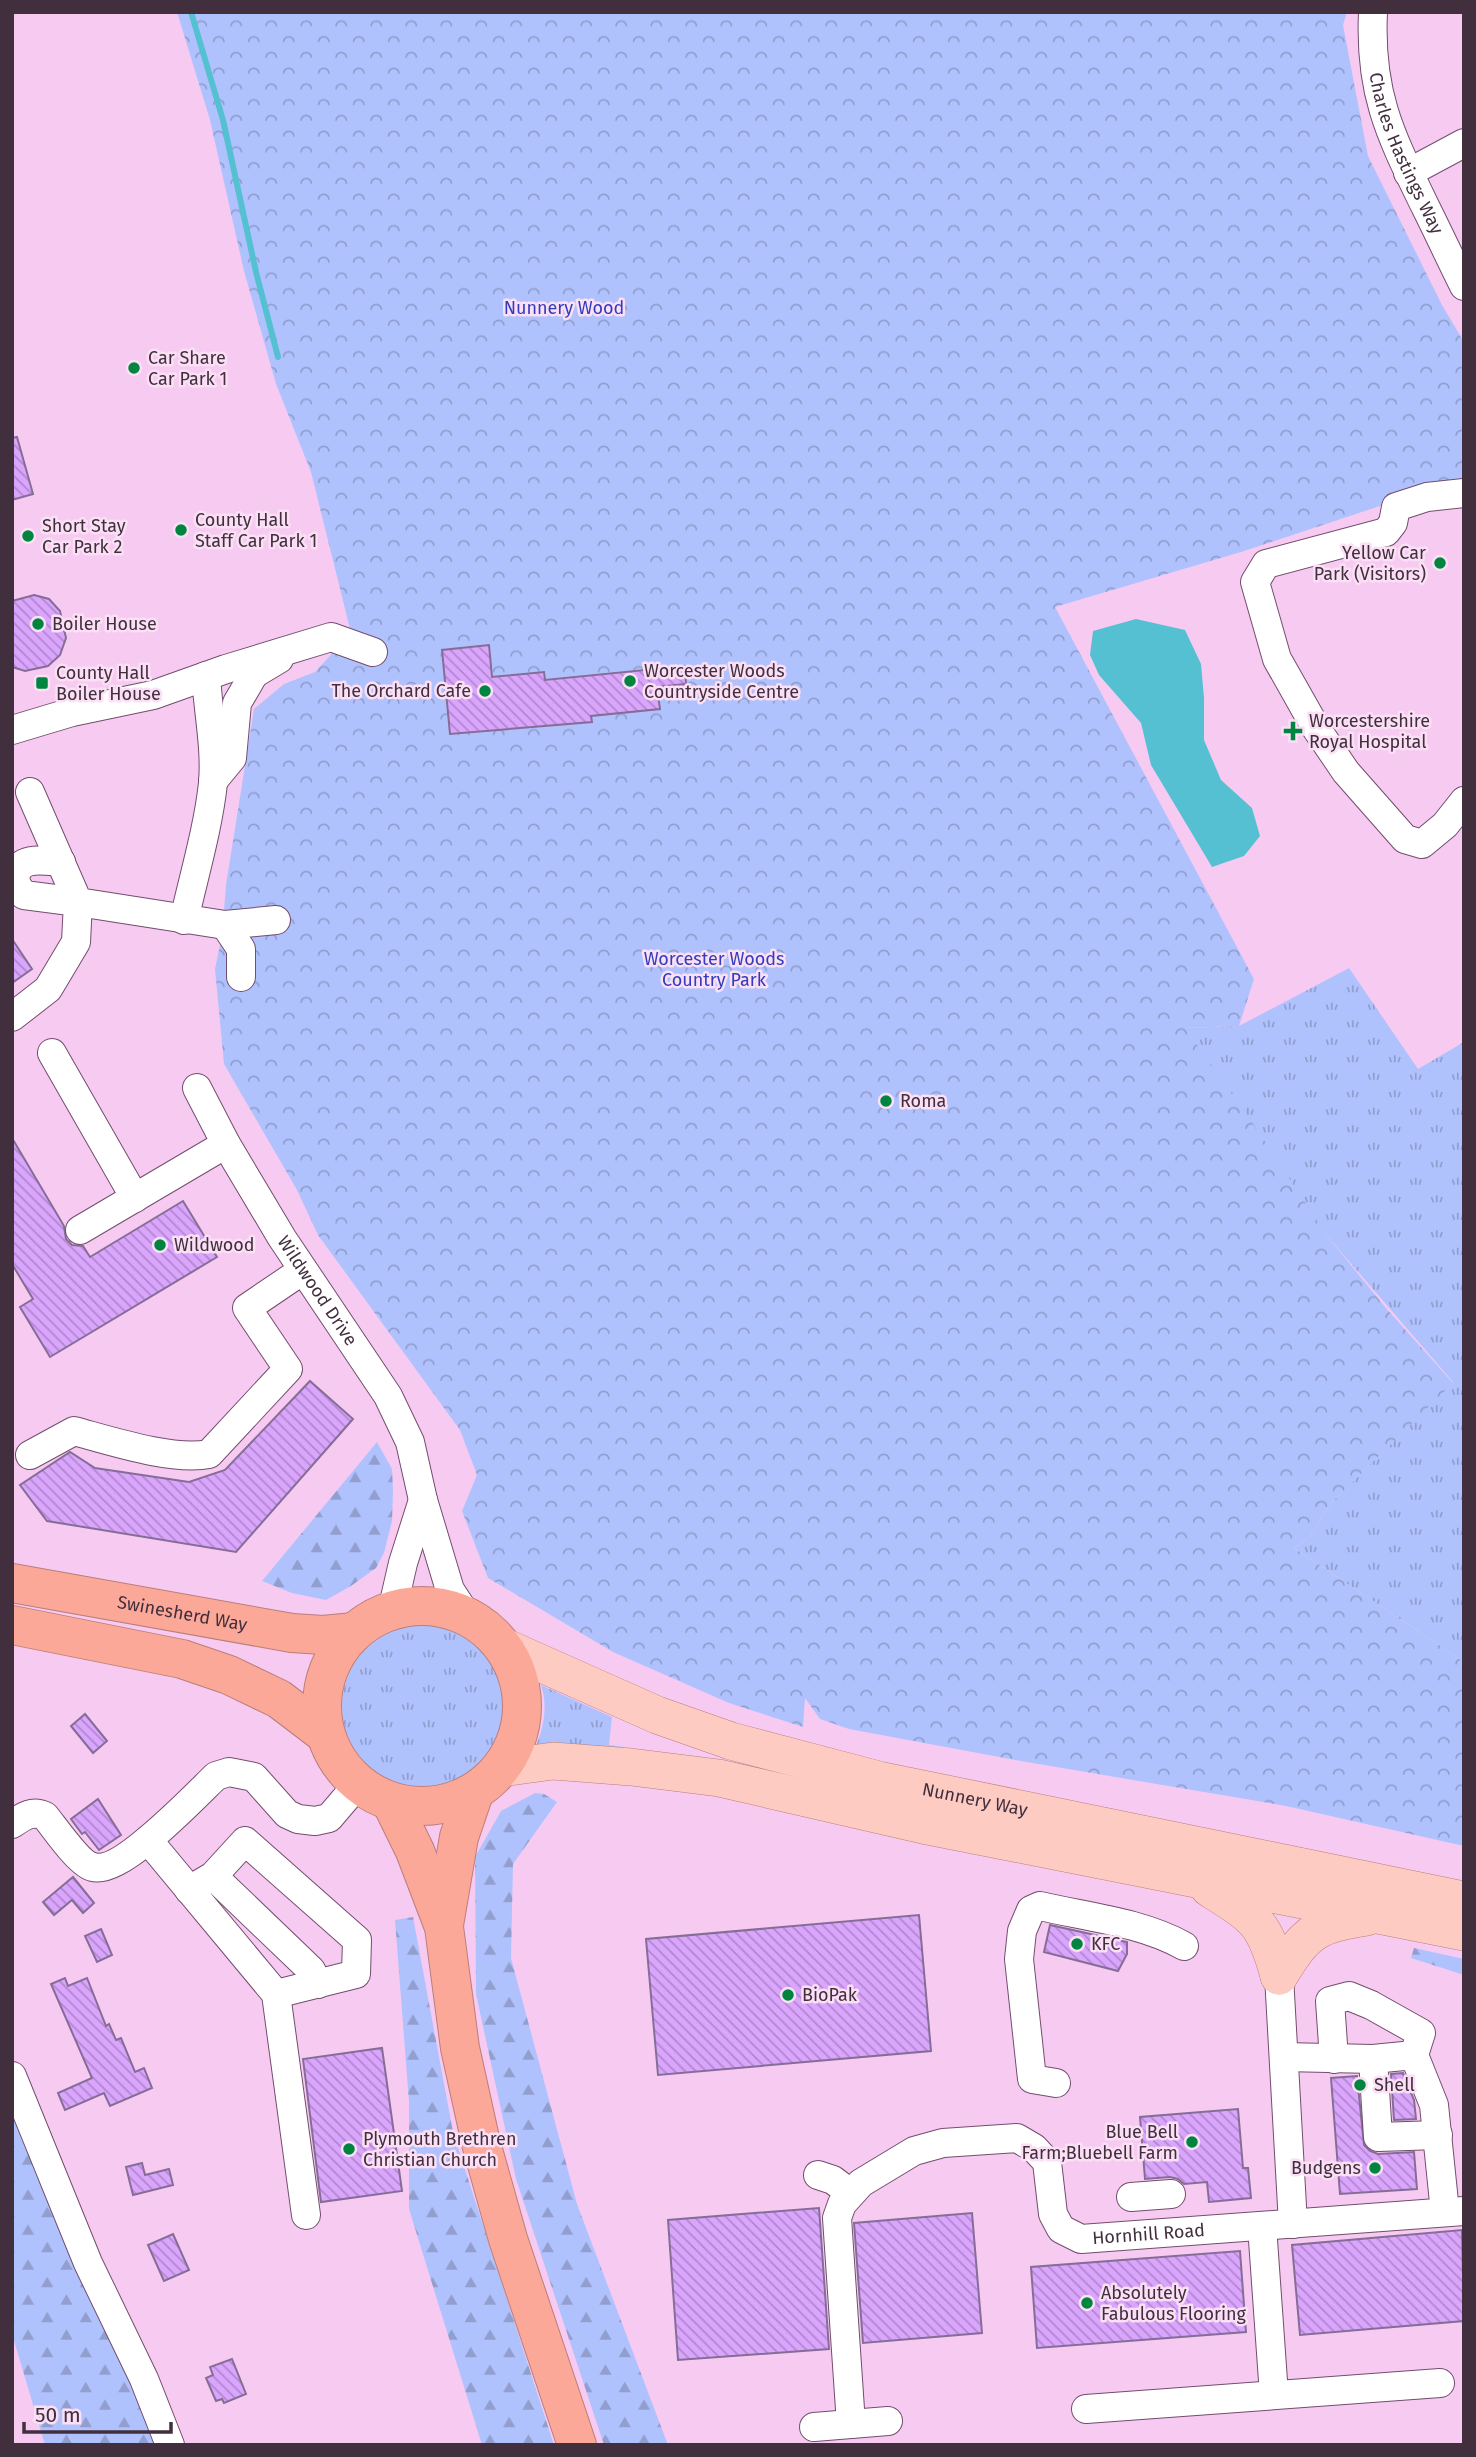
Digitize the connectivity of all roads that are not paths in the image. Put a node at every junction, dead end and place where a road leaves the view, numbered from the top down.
1 (1373, 12) edge
2 (1464, 143) edge
3 (1408, 173) junction
4 (1464, 286) edge
5 (1464, 493) edge
6 (1464, 506) edge
7 (1428, 512) dead end
8 (302, 645) junction
9 (373, 652) dead end
10 (206, 676) junction
11 (13, 729) edge
12 (213, 781) junction
13 (30, 792) dead end
14 (1464, 801) edge
15 (61, 862) junction
16 (78, 902) junction
17 (184, 920) junction
18 (276, 920) dead end
19 (225, 925) junction
20 (242, 977) dead end
21 (12, 1017) edge
22 (52, 1053) dead end
23 (197, 1088) dead end
24 (226, 1144) junction
25 (135, 1198) junction
26 (80, 1230) dead end
27 (303, 1270) junction
28 (30, 1455) dead end
29 (423, 1500) junction
30 (12, 1583) edge
31 (392, 1611) junction
32 (467, 1616) junction
33 (12, 1625) edge
34 (12, 1632) edge
35 (354, 1632) junction
36 (502, 1646) junction
37 (182, 1659) junction
38 (326, 1734) junction
39 (502, 1768) junction
40 (358, 1784) junction
41 (474, 1794) junction
42 (391, 1802) junction
43 (12, 1824) edge
44 (148, 1840) junction
45 (1194, 1878) junction
46 (201, 1883) junction
47 (1464, 1900) edge
48 (1382, 1915) junction
49 (444, 1927) junction
50 (1464, 1931) edge
51 (1184, 1946) dead end
52 (1279, 1976) junction
53 (318, 1984) junction
54 (276, 1994) junction
55 (1414, 2055) junction
56 (1284, 2057) junction
57 (1334, 2059) junction
58 (1373, 2059) junction
59 (12, 2077) edge
60 (1056, 2083) dead end
61 (1438, 2135) junction
62 (818, 2175) dead end
63 (850, 2193) junction
64 (1171, 2194) dead end
65 (1130, 2197) dead end
66 (1454, 2211) edge
67 (306, 2215) dead end
68 (1293, 2224) junction
69 (1262, 2226) junction
70 (1440, 2383) dead end
71 (1274, 2395) junction
72 (1086, 2409) dead end
73 (888, 2421) dead end
74 (851, 2424) junction
75 (814, 2427) dead end
76 (170, 2445) edge
77 (577, 2445) edge

1 - 3 street, Charles Hastings Way
2 - 3 street
3 - 4 street, Charles Hastings Way
5 - 14 street
6 - 7 street
8 - 9 street
8 - 10 street
8 - 12 street
10 - 11 street
10 - 12 street
12 - 17 street
13 - 15 street
15 - 16 street
15 - 16 street
16 - 17 street
16 - 21 street
17 - 19 street
18 - 19 street
19 - 20 street
22 - 25 street
23 - 24 street, Wildwood Drive
24 - 25 street
24 - 27 street, Wildwood Drive
25 - 26 street
27 - 28 street
27 - 29 street, Wildwood Drive
29 - 31 street
29 - 32 street, Wildwood Drive
30 - 35 highway, Swinesherd Way
31 - 32 highway
31 - 35 highway
32 - 36 highway
33 - 37 highway
34 - 37 highway
35 - 38 highway
36 - 39 highway
36 - 47 main road, Nunnery Way
37 - 38 highway
38 - 40 highway
39 - 41 highway
39 - 45 main road, Nunnery Way
40 - 42 highway
40 - 44 street
41 - 42 highway
41 - 49 highway
42 - 49 highway
43 - 44 street
44 - 46 street
45 - 48 main road, Nunnery Way
45 - 52 main road
46 - 53 street
46 - 53 street
46 - 54 street
48 - 50 main road, Nunnery Way
48 - 52 main road
49 - 77 highway
51 - 60 street
52 - 56 street
53 - 54 street
54 - 67 street
55 - 57 street
55 - 58 street
55 - 61 street
56 - 57 street
56 - 68 street
57 - 58 street
58 - 61 street
59 - 76 street
61 - 66 street
62 - 63 street
63 - 69 street, Hornhill Road
63 - 74 street
64 - 65 street
66 - 68 street, Hornhill Road
68 - 69 street, Hornhill Road
69 - 71 street
70 - 71 street
71 - 72 street
73 - 74 street
74 - 75 street

